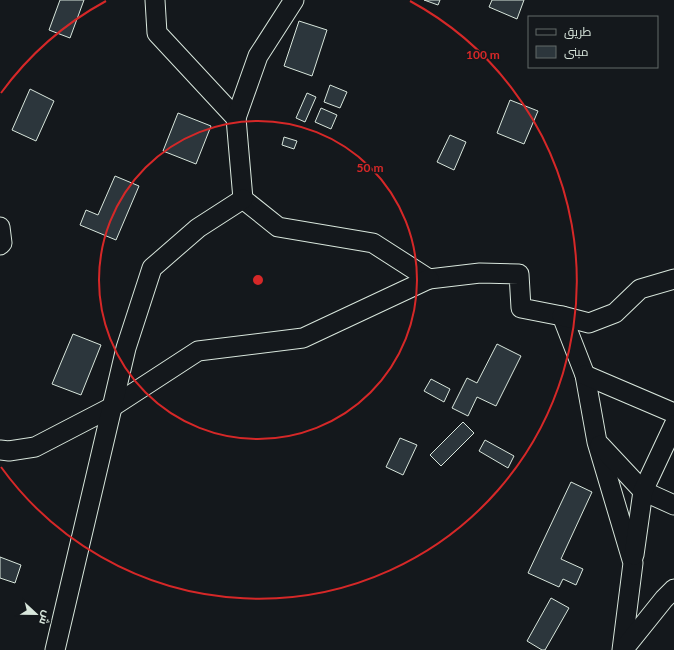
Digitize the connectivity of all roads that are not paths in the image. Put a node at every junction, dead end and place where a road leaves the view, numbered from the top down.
1 (155, 0) edge
2 (294, 0) edge
3 (236, 118) junction
4 (243, 199) junction
5 (0, 227) edge
6 (0, 245) edge
7 (429, 279) junction
8 (674, 279) edge
9 (562, 316) junction
10 (585, 375) junction
11 (112, 407) junction
12 (674, 413) edge
13 (674, 425) edge
14 (597, 442) junction
15 (0, 450) edge
16 (643, 491) junction
17 (674, 505) edge
18 (633, 563) junction
19 (674, 589) edge
20 (55, 650) edge
21 (623, 650) edge

1 - 3 street
2 - 3 street
3 - 4 street
4 - 7 street
4 - 11 street
5 - 6 street
7 - 9 street
7 - 11 street
8 - 9 street
9 - 10 street
10 - 12 street
10 - 14 street
11 - 15 street
11 - 20 street
13 - 16 street
14 - 16 street
14 - 18 street
16 - 17 street
16 - 18 street
18 - 21 street
19 - 21 street

